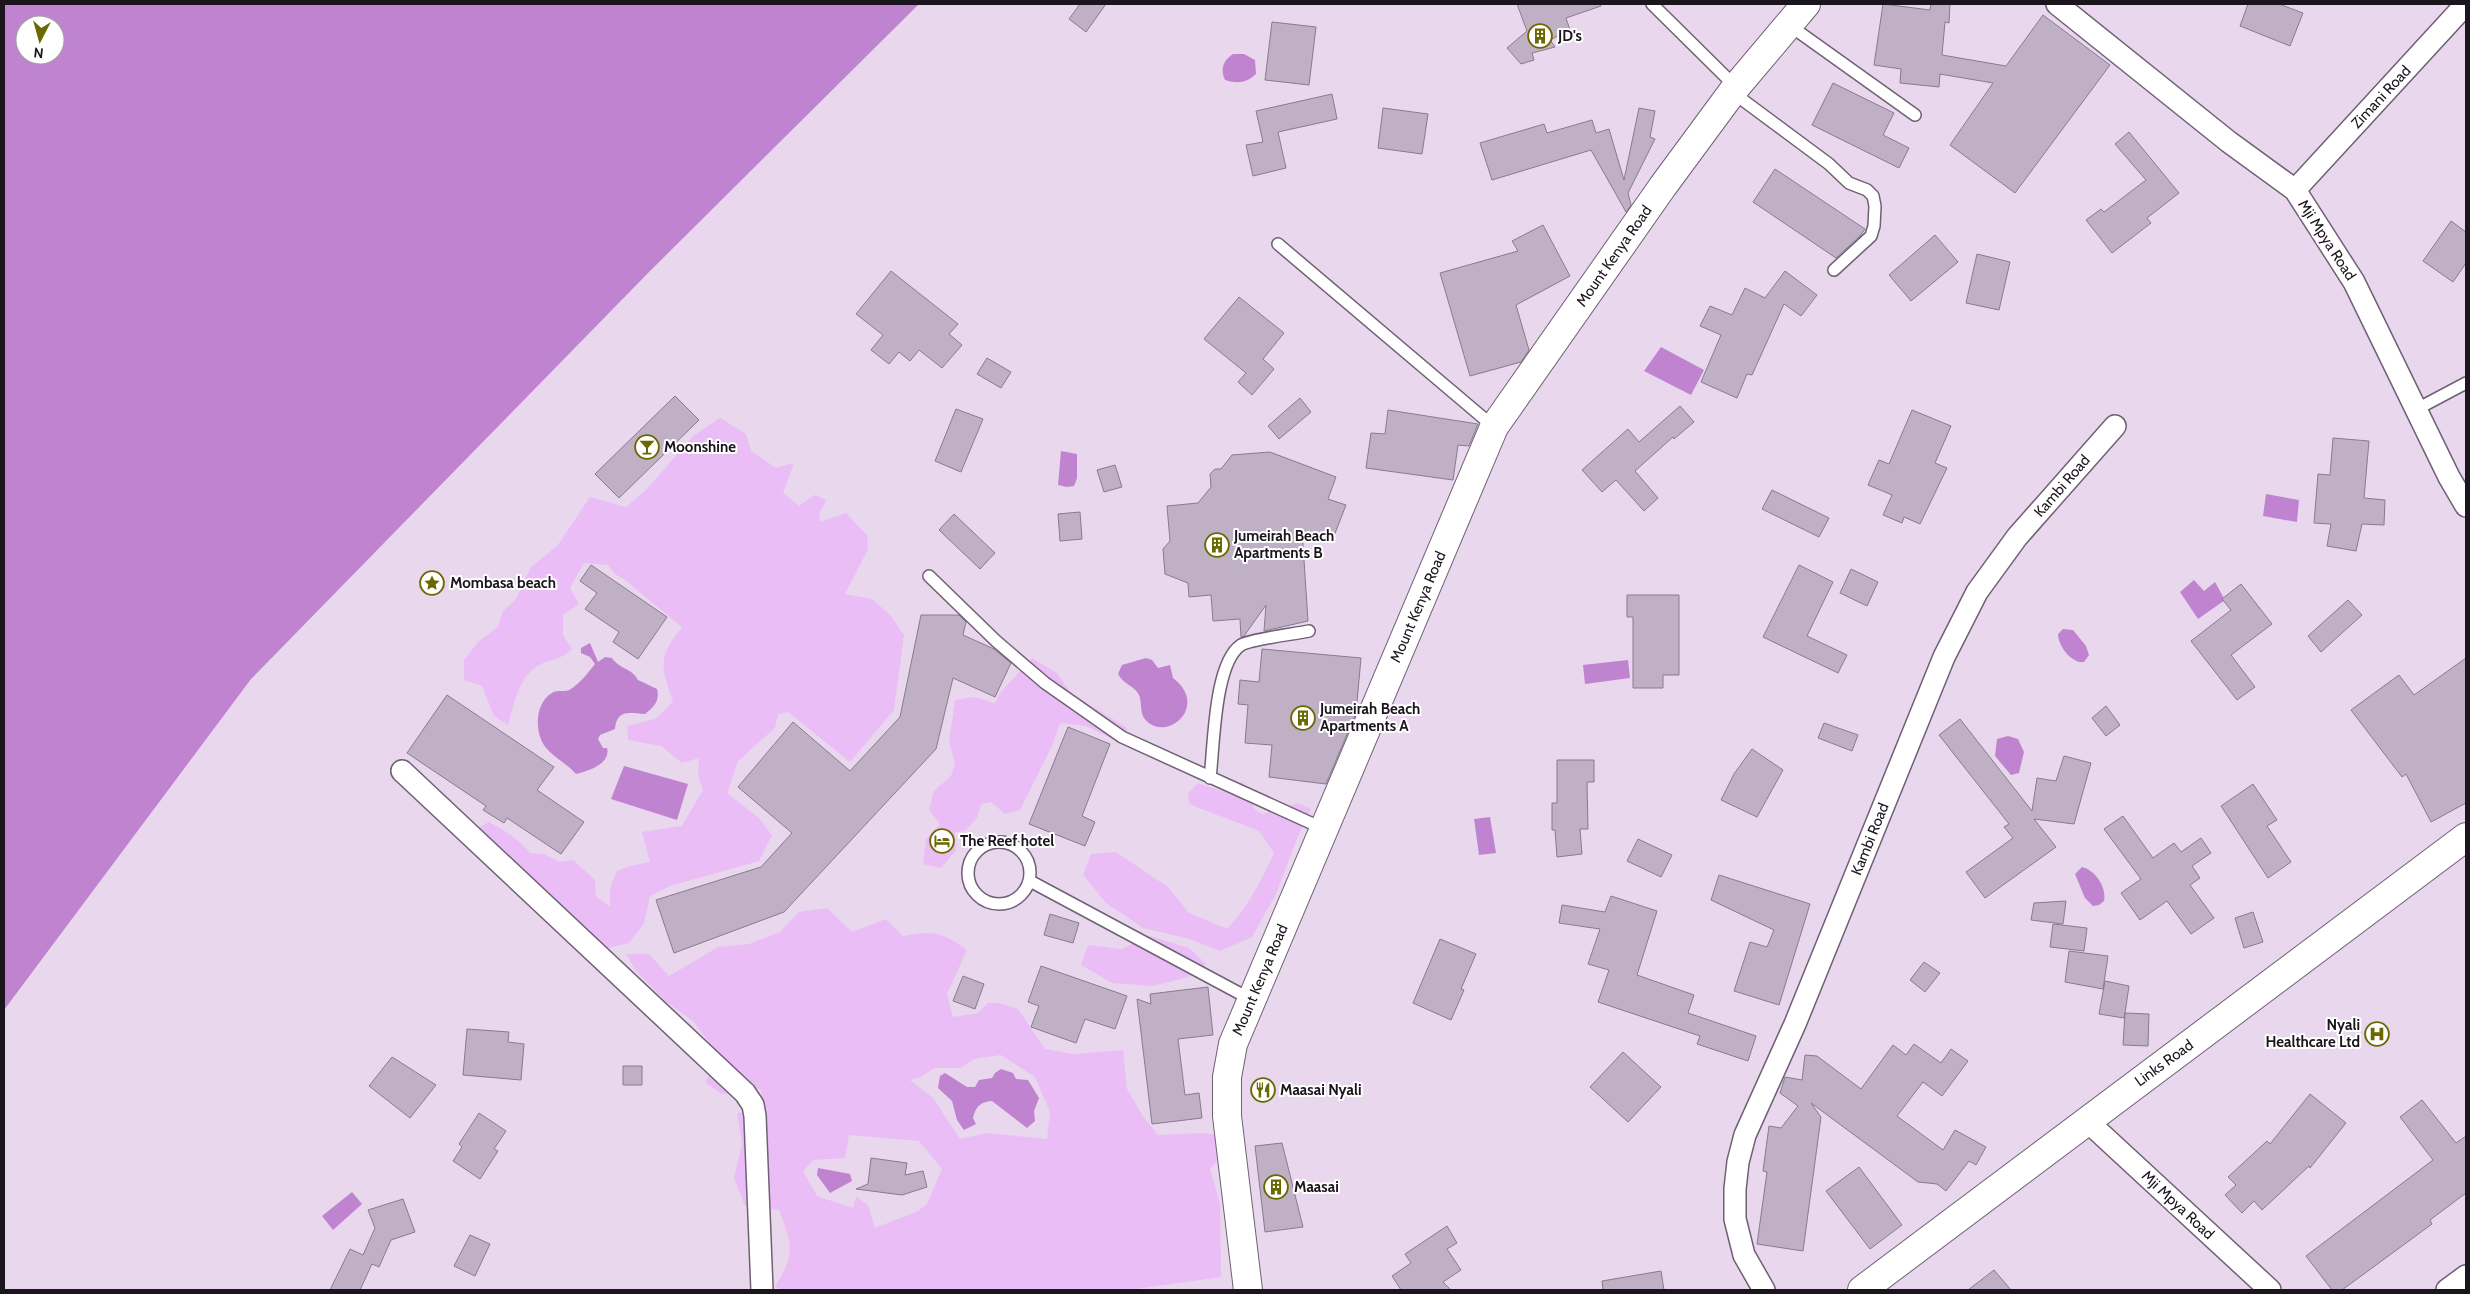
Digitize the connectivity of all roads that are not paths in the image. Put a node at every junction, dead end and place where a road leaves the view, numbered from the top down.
1 (1652, 4) edge
2 (1806, 4) edge
3 (2057, 4) edge
4 (2466, 4) edge
5 (1789, 25) junction
6 (1734, 90) junction
7 (1915, 115) dead end
8 (2295, 190) junction
9 (1278, 244) dead end
10 (1834, 270) dead end
11 (2466, 382) edge
12 (2417, 409) junction
13 (2114, 426) dead end
14 (1494, 427) junction
15 (2466, 506) edge
16 (929, 576) dead end
17 (1309, 631) dead end
18 (402, 771) dead end
19 (1210, 778) junction
20 (1324, 829) junction
21 (2466, 837) edge
22 (1030, 881) junction
23 (1252, 1000) junction
24 (2086, 1120) junction
25 (2466, 1276) edge
26 (762, 1290) edge
27 (1248, 1290) edge
28 (1764, 1290) edge
29 (1862, 1290) edge
30 (2270, 1290) edge
31 (2447, 1290) edge

1 - 6 lane
2 - 5 main road, Mount Kenya Road
3 - 8 street, Mji Mpya Road
4 - 8 street, Zimani Road
5 - 6 main road, Mount Kenya Road
5 - 7 lane
6 - 10 lane
6 - 14 main road, Mount Kenya Road
8 - 12 street, Mji Mpya Road
9 - 14 lane
11 - 12 lane
12 - 15 street, Mji Mpya Road
13 - 28 street, Kambi Road
14 - 20 main road, Mount Kenya Road
16 - 19 lane
17 - 19 lane
18 - 26 street
19 - 20 lane
20 - 23 main road, Mount Kenya Road
21 - 24 main road, Links Road
22 - 22 lane
22 - 23 lane
23 - 27 main road, Mount Kenya Road
24 - 29 main road, Links Road
24 - 30 street, Mji Mpya Road
25 - 31 street

